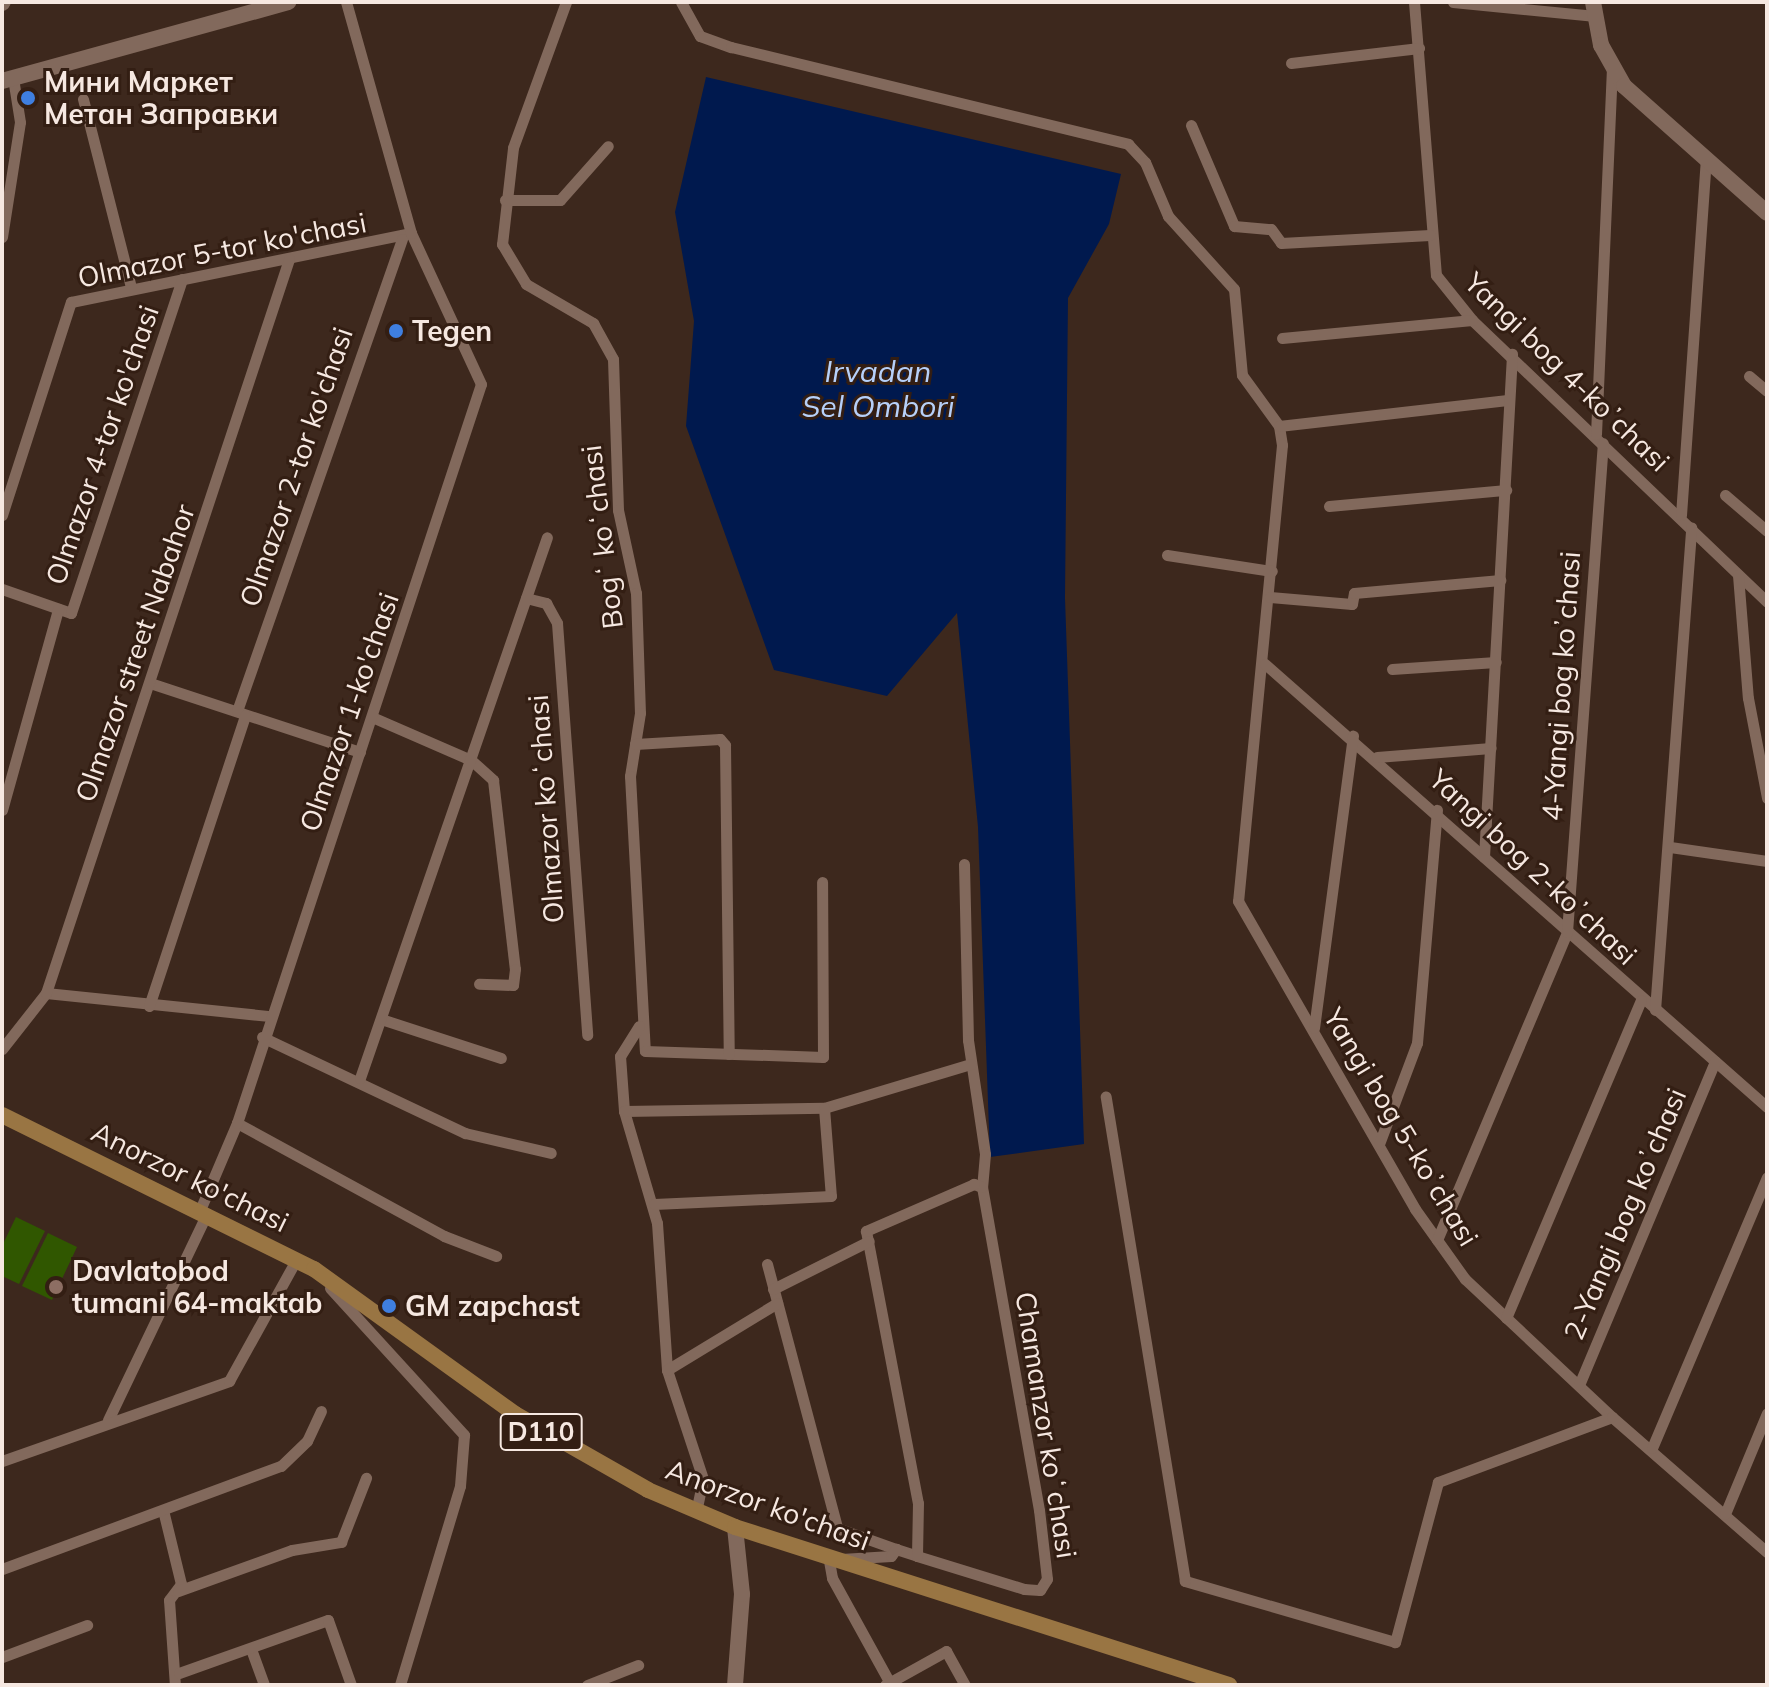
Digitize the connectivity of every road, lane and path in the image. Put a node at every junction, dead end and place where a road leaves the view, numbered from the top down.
1 (288, 2) edge
2 (346, 2) edge
3 (566, 2) edge
4 (681, 2) edge
5 (1414, 2) edge
6 (1453, 2) edge
7 (1594, 9) edge
8 (1419, 48) junction
9 (1291, 63) dead end
10 (1612, 71) junction
11 (8, 80) edge
12 (83, 99) dead end
13 (1191, 125) dead end
14 (608, 146) dead end
15 (1706, 161) junction
16 (505, 200) junction
17 (1767, 213) edge
18 (1430, 235) junction
19 (406, 236) junction
20 (2, 237) edge
21 (289, 259) junction
22 (182, 279) junction
23 (131, 287) junction
24 (1472, 320) junction
25 (1282, 338) dead end
26 (1512, 354) junction
27 (1749, 376) dead end
28 (1767, 391) edge
29 (1508, 400) junction
30 (1279, 426) junction
31 (1600, 438) junction
32 (1506, 490) junction
33 (1725, 495) dead end
34 (1329, 506) dead end
35 (2, 515) edge
36 (1681, 515) junction
37 (1691, 527) junction
38 (1767, 531) edge
39 (547, 537) dead end
40 (1167, 555) dead end
41 (1272, 571) junction
42 (1738, 575) junction
43 (1500, 580) junction
44 (2, 589) edge
45 (1270, 597) junction
46 (526, 598) junction
47 (1767, 602) edge
48 (58, 609) junction
49 (1496, 662) junction
50 (1265, 664) junction
51 (1392, 669) dead end
52 (150, 683) junction
53 (241, 713) junction
54 (372, 717) junction
55 (1353, 736) junction
56 (635, 744) junction
57 (1491, 748) junction
58 (360, 752) junction
59 (1377, 757) junction
60 (471, 760) junction
61 (1767, 798) edge
62 (2, 810) edge
63 (1437, 810) junction
64 (1670, 847) junction
65 (1484, 857) junction
66 (1767, 861) edge
67 (964, 864) dead end
68 (822, 882) dead end
69 (1567, 932) junction
70 (479, 984) dead end
71 (46, 993) junction
72 (1641, 1000) junction
73 (149, 1006) junction
74 (1655, 1010) junction
75 (270, 1016) junction
76 (381, 1019) junction
77 (639, 1026) junction
78 (1314, 1028) junction
79 (587, 1035) dead end
80 (262, 1037) junction
81 (2, 1049) edge
82 (729, 1054) junction
83 (501, 1058) dead end
84 (1715, 1061) junction
85 (971, 1064) junction
86 (360, 1078) junction
87 (1106, 1096) dead end
88 (1767, 1107) edge
89 (824, 1108) junction
90 (624, 1111) junction
91 (2, 1115) edge
92 (237, 1123) junction
93 (1379, 1144) junction
94 (551, 1153) dead end
95 (1767, 1177) edge
96 (982, 1187) junction
97 (654, 1204) junction
98 (203, 1211) junction
99 (1437, 1240) junction
100 (869, 1241) junction
101 (496, 1256) dead end
102 (296, 1260) junction
103 (767, 1264) dead end
104 (314, 1269) junction
105 (773, 1289) junction
106 (777, 1303) junction
107 (1506, 1318) junction
108 (667, 1370) junction
109 (1579, 1385) junction
110 (321, 1411) dead end
111 (1767, 1413) edge
112 (1612, 1417) junction
113 (108, 1420) junction
114 (1652, 1448) junction
115 (2, 1461) edge
116 (366, 1478) dead end
117 (163, 1510) junction
118 (696, 1511) junction
119 (1725, 1514) junction
120 (735, 1527) junction
121 (896, 1549) junction
122 (1767, 1552) edge
123 (917, 1556) junction
124 (834, 1557) junction
125 (2, 1569) edge
126 (178, 1591) junction
127 (87, 1625) dead end
128 (251, 1649) junction
129 (2, 1657) edge
130 (638, 1665) dead end
131 (179, 1673) junction
132 (739, 1682) edge
133 (888, 1684) edge
134 (1225, 1684) edge
135 (175, 1685) edge
136 (264, 1685) edge
137 (351, 1685) edge
138 (400, 1685) edge
139 (587, 1685) edge
140 (965, 1685) edge

1 - 11 main road
2 - 19 street, Olmazor 1-ko'chasi
3 - 16 street, Bogʻ koʻchasi
4 - 30 street
5 - 8 street, Yangi bog 4-koʼchasi
6 - 7 street
7 - 10 main road
8 - 9 street
8 - 18 street, Yangi bog 4-koʼchasi
10 - 15 main road
10 - 31 street, 4-Yangi bog koʼchasi
11 - 20 street
12 - 23 street
13 - 18 street
14 - 16 street
15 - 17 main road
15 - 36 street
16 - 56 street, Bogʻ koʻchasi
18 - 24 street, Yangi bog 4-koʼchasi
19 - 21 street, Olmazor 5-tor ko'chasi
19 - 53 street, Olmazor 2-tor ko'chasi
19 - 54 street, Olmazor 1-ko'chasi
21 - 22 street, Olmazor 5-tor ko'chasi
21 - 52 street, Olmazor street Nabahor
22 - 23 street, Olmazor 5-tor ko'chasi
22 - 48 street, Olmazor 4-tor ko'chasi
23 - 35 street, Olmazor 5-tor ko'chasi
24 - 25 street
24 - 26 street, Yangi bog 4-koʼchasi
26 - 29 street
26 - 31 street, Yangi bog 4-koʼchasi
27 - 28 street
29 - 30 street
29 - 32 street
30 - 41 street, Yangi bog 5-koʼchasi
31 - 36 street, Yangi bog 4-koʼchasi
31 - 69 street, 4-Yangi bog koʼchasi
32 - 34 street
32 - 43 street
33 - 38 street
36 - 37 street, Yangi bog 4-koʼchasi
37 - 42 street, Yangi bog 4-koʼchasi
37 - 64 street
39 - 46 street, Olmazor koʻchasi
40 - 41 street
41 - 45 street, Yangi bog 5-koʼchasi
42 - 47 street, Yangi bog 4-koʼchasi
42 - 61 street
43 - 45 street
43 - 49 street
44 - 48 street, Olmazor 4-tor ko'chasi
45 - 50 street, Yangi bog 5-koʼchasi
46 - 60 street, Olmazor koʻchasi
46 - 79 street, Olmazor koʻchasi
48 - 62 street, Olmazor 4-tor ko'chasi
49 - 51 street
49 - 57 street
50 - 55 street, Yangi bog 2-koʼchasi
50 - 78 street, Yangi bog 5-koʼchasi
52 - 53 street
52 - 71 street, Olmazor street Nabahor
53 - 58 street
53 - 73 street, Olmazor 2-tor ko'chasi
54 - 58 street, Olmazor 1-ko'chasi
54 - 60 street
55 - 59 street, Yangi bog 2-koʼchasi
55 - 78 street
56 - 77 street, Bogʻ koʻchasi
56 - 82 street
57 - 59 street
57 - 65 street
58 - 75 street, Olmazor 1-ko'chasi
59 - 63 street, Yangi bog 2-koʼchasi
60 - 70 street, Olmazor koʻchasi
60 - 76 street, Olmazor koʻchasi
63 - 65 street, Yangi bog 2-koʼchasi
63 - 93 street
64 - 66 street
64 - 74 street
65 - 69 street, Yangi bog 2-koʼchasi
67 - 85 street, Chamanzor koʻchasi
68 - 82 street
69 - 72 street, Yangi bog 2-koʼchasi
69 - 99 street
71 - 73 street
71 - 81 street, Olmazor street Nabahor
72 - 74 street, Yangi bog 2-koʼchasi
72 - 107 street
73 - 75 street
74 - 84 street, Yangi bog 2-koʼchasi
75 - 80 street, Olmazor 1-ko'chasi
76 - 83 street
76 - 86 street, Olmazor koʻchasi
77 - 82 street
77 - 90 street
78 - 93 street, Yangi bog 5-koʼchasi
80 - 86 street
80 - 92 street, Olmazor 1-ko'chasi
84 - 88 street, Yangi bog 2-koʼchasi
84 - 109 street, 2-Yangi bog koʼchasi
85 - 89 street
85 - 96 street, Chamanzor koʻchasi
86 - 94 street
87 - 112 street
89 - 90 street
89 - 97 street
90 - 97 street
91 - 98 main road, Anorzor ko'chasi / D110
92 - 98 street, Olmazor 1-ko'chasi
92 - 101 street
93 - 99 street, Yangi bog 5-koʼchasi
95 - 114 street
96 - 100 street
96 - 123 street, Chamanzor koʻchasi
97 - 108 street
98 - 102 main road, Anorzor ko'chasi / D110
98 - 113 street, Olmazor 1-ko'chasi
99 - 107 street, Yangi bog 5-koʼchasi
100 - 105 street
100 - 123 street
102 - 104 main road, Anorzor ko'chasi / D110
102 - 113 street
103 - 105 street, Chamanzor koʻchasi
104 - 118 main road, Anorzor ko'chasi / D110
104 - 138 street
105 - 106 street, Chamanzor koʻchasi
106 - 108 street
106 - 121 street, Chamanzor koʻchasi
107 - 109 street, Yangi bog 5-koʼchasi
108 - 118 street
109 - 112 street, Yangi bog 5-koʼchasi
110 - 117 street
111 - 119 street
112 - 114 street, Yangi bog 5-koʼchasi
113 - 115 street
114 - 119 street, Yangi bog 5-koʼchasi
116 - 126 street
117 - 125 street
117 - 126 street
118 - 120 main road, Anorzor ko'chasi / D110
119 - 122 street, Yangi bog 5-koʼchasi
120 - 124 main road, Anorzor ko'chasi / D110
120 - 132 main road
121 - 123 street, Chamanzor koʻchasi
121 - 124 street
124 - 133 street
124 - 134 main road, Anorzor ko'chasi / D110
126 - 131 street
127 - 129 street
128 - 131 street
128 - 136 street
128 - 137 street
130 - 139 street
131 - 135 street
133 - 140 street

